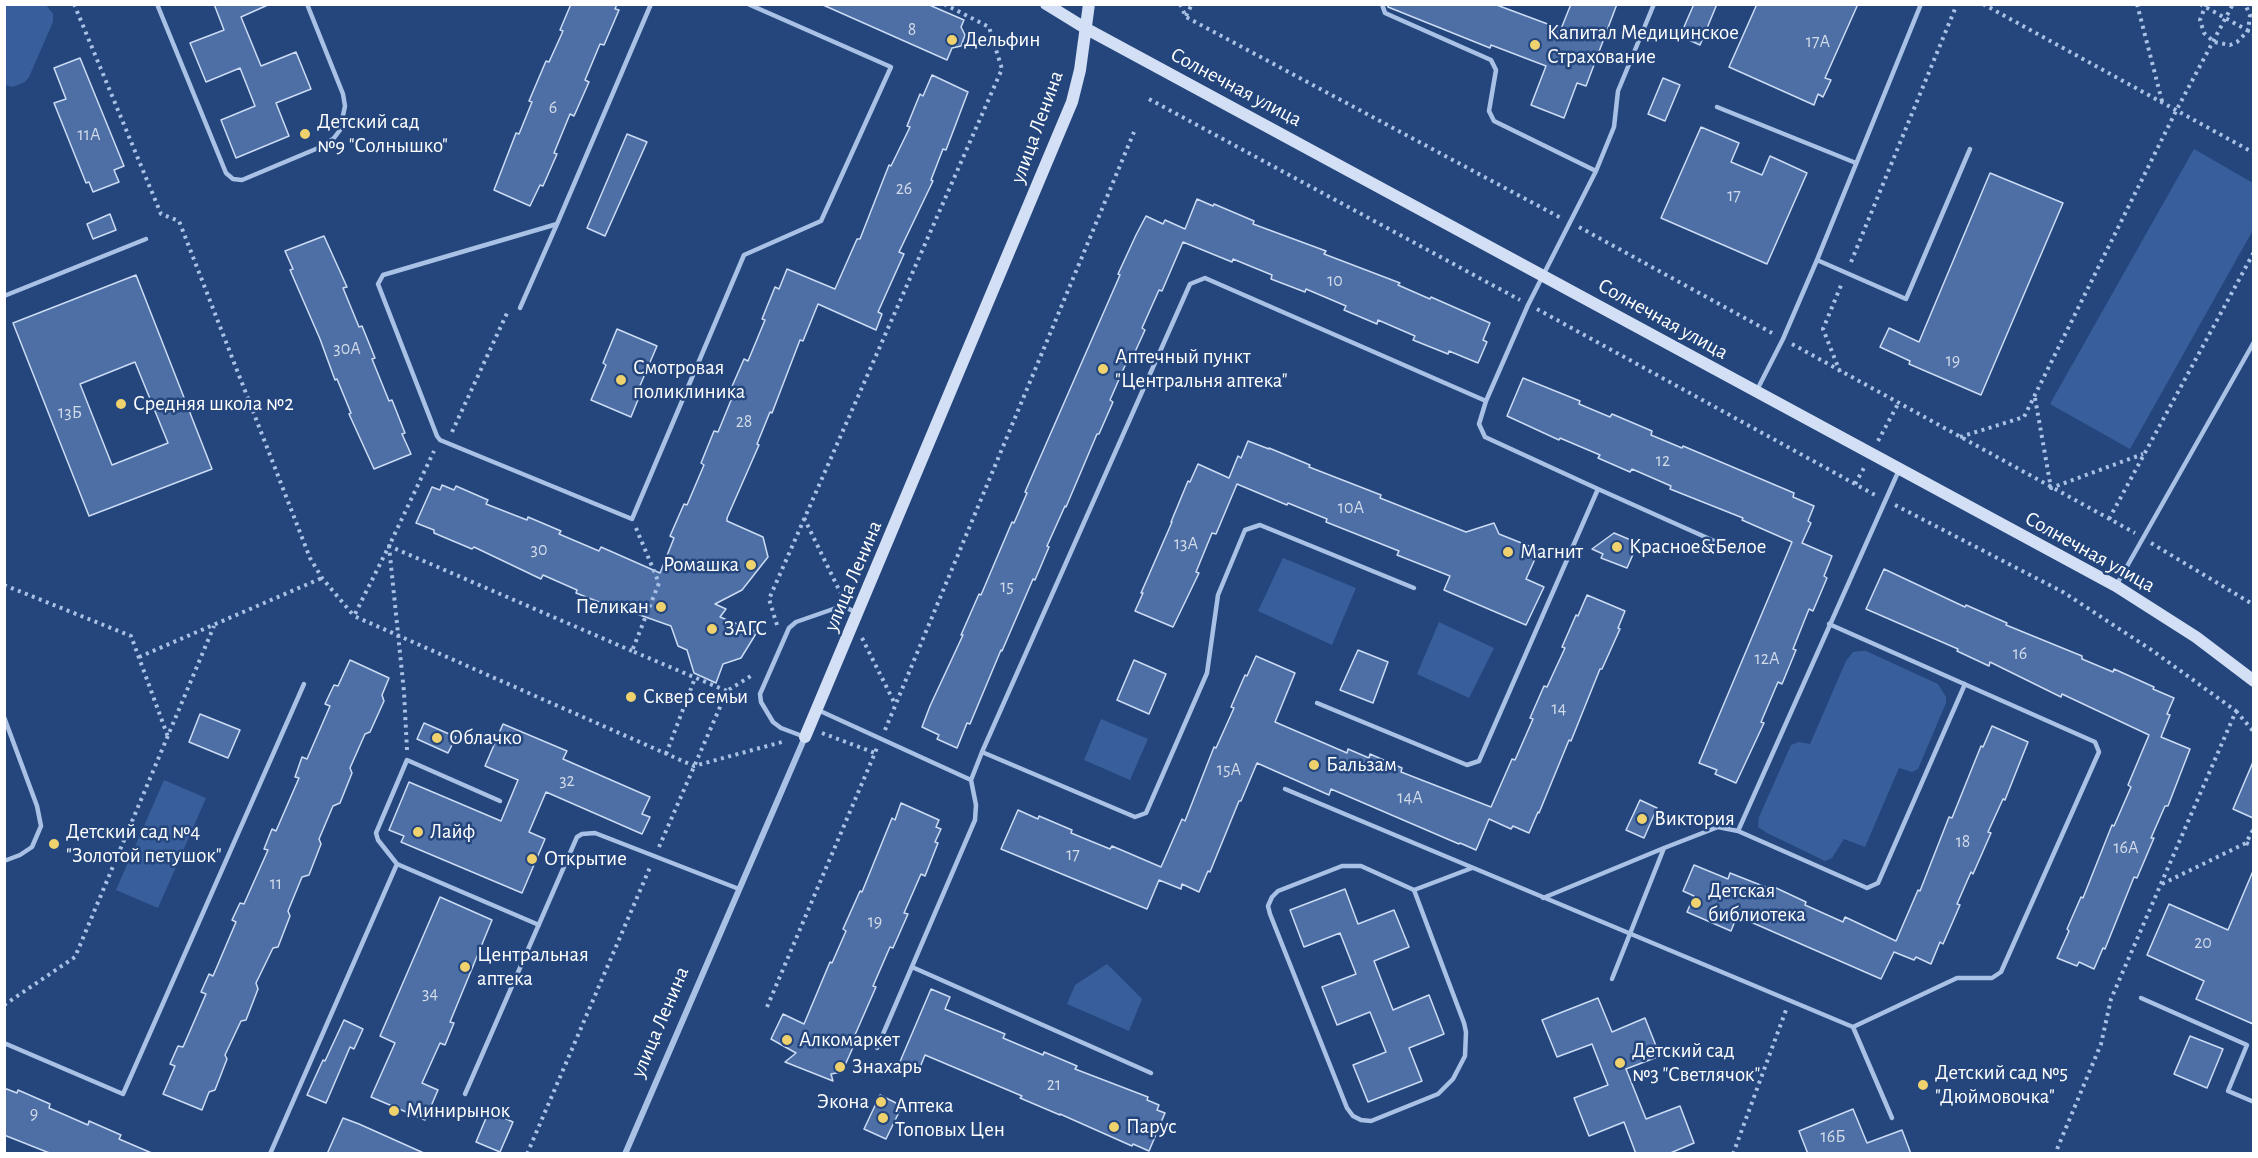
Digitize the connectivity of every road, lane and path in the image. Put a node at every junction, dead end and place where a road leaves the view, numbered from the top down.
1 (74, 4) edge
2 (157, 4) edge
3 (308, 4) edge
4 (651, 4) edge
5 (748, 4) edge
6 (944, 4) edge
7 (1046, 4) edge
8 (1089, 4) edge
9 (1180, 4) edge
10 (1191, 4) edge
11 (1382, 4) edge
12 (1654, 4) edge
13 (1921, 4) edge
14 (1957, 4) edge
15 (1983, 4) edge
16 (2137, 4) edge
17 (2233, 4) edge
18 (2245, 4) edge
19 (2203, 5) edge
20 (1186, 17) junction
21 (2225, 18) junction
22 (1085, 28) junction
23 (2248, 31) junction
24 (2253, 34) edge
25 (2214, 42) junction
26 (1149, 99) dead end
27 (2163, 105) junction
28 (1717, 106) dead end
29 (2176, 111) junction
30 (1134, 132) dead end
31 (1970, 149) dead end
32 (2253, 153) edge
33 (1856, 163) junction
34 (1596, 171) junction
35 (1570, 223) junction
36 (557, 224) junction
37 (146, 239) dead end
38 (2253, 252) edge
39 (1818, 260) junction
40 (1847, 272) junction
41 (1543, 276) junction
42 (4, 296) edge
43 (1528, 305) junction
44 (520, 308) joint
45 (1783, 339) junction
46 (2253, 342) edge
47 (1840, 372) junction
48 (1756, 393) junction
49 (2035, 397) junction
50 (1486, 401) junction
51 (1960, 437) junction
52 (440, 440) junction
53 (446, 443) junction
54 (2143, 454) junction
55 (1899, 470) junction
56 (2051, 488) junction
57 (1598, 489) junction
58 (1885, 500) junction
59 (632, 519) junction
60 (2109, 519) junction
61 (2143, 538) junction
62 (389, 546) junction
63 (1732, 549) dead end
64 (322, 578) junction
65 (4, 585) edge
66 (2116, 586) junction
67 (1414, 588) dead end
68 (2253, 604) edge
69 (858, 614) junction
70 (354, 616) junction
71 (1829, 624) junction
72 (214, 626) junction
73 (778, 627) dead end
74 (399, 636) junction
75 (632, 651) junction
76 (139, 657) junction
77 (760, 664) dead end
78 (695, 678) junction
79 (2253, 681) edge
80 (304, 684) dead end
81 (1965, 684) junction
82 (727, 691) junction
83 (1317, 703) dead end
84 (817, 709) junction
85 (2236, 711) junction
86 (4, 717) edge
87 (2253, 732) edge
88 (805, 737) junction
89 (168, 738) junction
90 (881, 739) junction
91 (982, 752) junction
92 (875, 753) junction
93 (666, 754) junction
94 (407, 760) junction
95 (694, 766) junction
96 (971, 780) junction
97 (1285, 789) dead end
98 (500, 801) dead end
99 (2253, 828) edge
100 (1738, 831) junction
101 (2246, 843) junction
102 (2253, 846) edge
103 (1664, 849) junction
104 (655, 856) junction
105 (4, 861) edge
106 (397, 864) junction
107 (1472, 868) junction
108 (2160, 884) junction
109 (739, 889) junction
110 (1414, 890) junction
111 (1543, 898) junction
112 (539, 925) junction
113 (1630, 933) junction
114 (912, 967) junction
115 (1612, 979) dead end
116 (2141, 998) dead end
117 (1789, 1001) junction
118 (4, 1005) edge
119 (767, 1007) dead end
120 (1853, 1027) junction
121 (4, 1043) edge
122 (2247, 1045) junction
123 (877, 1048) dead end
124 (2253, 1048) edge
125 (1151, 1073) dead end
126 (465, 1094) dead end
127 (2253, 1102) edge
128 (1892, 1118) dead end
129 (270, 1154) edge
130 (526, 1154) edge
131 (625, 1154) edge
132 (1733, 1154) edge
133 (2055, 1154) edge

1 - 64 path
2 - 3 lane
4 - 36 lane
5 - 59 lane
6 - 73 path
7 - 22 street, Солнечная улица
8 - 22 street, улица Ленина
9 - 20 path
10 - 20 path
11 - 34 lane
12 - 34 lane
13 - 33 lane
14 - 40 path
15 - 27 path
16 - 27 path
17 - 21 path
18 - 23 path
19 - 21 path
19 - 25 path
20 - 35 path
21 - 23 path
21 - 25 path
22 - 41 street, Солнечная улица
22 - 69 street, улица Ленина
23 - 24 path
23 - 25 path
25 - 29 path
26 - 43 path
27 - 29 path
28 - 33 lane
29 - 32 path
29 - 49 path
30 - 90 path
31 - 40 lane
33 - 39 lane
34 - 35 lane
35 - 41 lane
35 - 45 path
36 - 44 lane
36 - 52 lane
37 - 42 lane
38 - 54 path
39 - 40 lane
39 - 45 lane
40 - 47 path
41 - 43 lane
41 - 48 street, Солнечная улица
43 - 50 lane
43 - 58 path
44 - 53 path
45 - 47 path
45 - 48 lane
46 - 61 lane
47 - 51 path
48 - 55 street, Солнечная улица
49 - 51 path
49 - 56 path
50 - 57 lane
50 - 91 lane
51 - 56 path
52 - 53 lane
52 - 62 path
53 - 59 lane
54 - 56 path
54 - 60 path
55 - 58 lane
55 - 66 street, Солнечная улица
56 - 60 path
57 - 63 lane
57 - 83 lane
58 - 71 lane
58 - 85 path
59 - 75 path
60 - 61 path
61 - 66 lane
61 - 68 path
62 - 70 path
62 - 74 path
62 - 75 path
64 - 70 path
64 - 72 path
65 - 76 path
66 - 79 street, Солнечная улица
67 - 91 lane
69 - 84 street, улица Ленина
69 - 88 lane
70 - 74 path
71 - 81 lane
71 - 100 lane
72 - 76 path
72 - 89 path
74 - 93 path
74 - 94 path
75 - 78 path
76 - 89 path
77 - 82 path
78 - 82 path
78 - 93 path
80 - 121 lane
81 - 100 lane
81 - 120 lane
82 - 95 path
84 - 88 street, улица Ленина
84 - 90 lane
85 - 87 path
85 - 108 path
86 - 105 lane
88 - 92 path
88 - 95 path
88 - 109 street, улица Ленина
89 - 118 path
90 - 92 path
90 - 96 lane
91 - 96 lane
92 - 119 path
93 - 95 path
94 - 98 lane
94 - 106 lane
95 - 104 path
96 - 114 lane
97 - 107 lane
99 - 101 path
100 - 103 lane
101 - 102 path
101 - 108 path
103 - 111 lane
103 - 113 lane
104 - 109 lane
104 - 112 lane
104 - 130 path
106 - 112 lane
106 - 129 lane
107 - 110 lane
107 - 111 lane
108 - 133 path
109 - 131 street, улица Ленина
110 - 110 lane
111 - 113 lane
112 - 126 lane
113 - 115 lane
113 - 117 lane
114 - 123 lane
114 - 125 lane
116 - 122 lane
117 - 120 lane
117 - 132 path
120 - 128 lane
122 - 124 lane
122 - 127 lane

